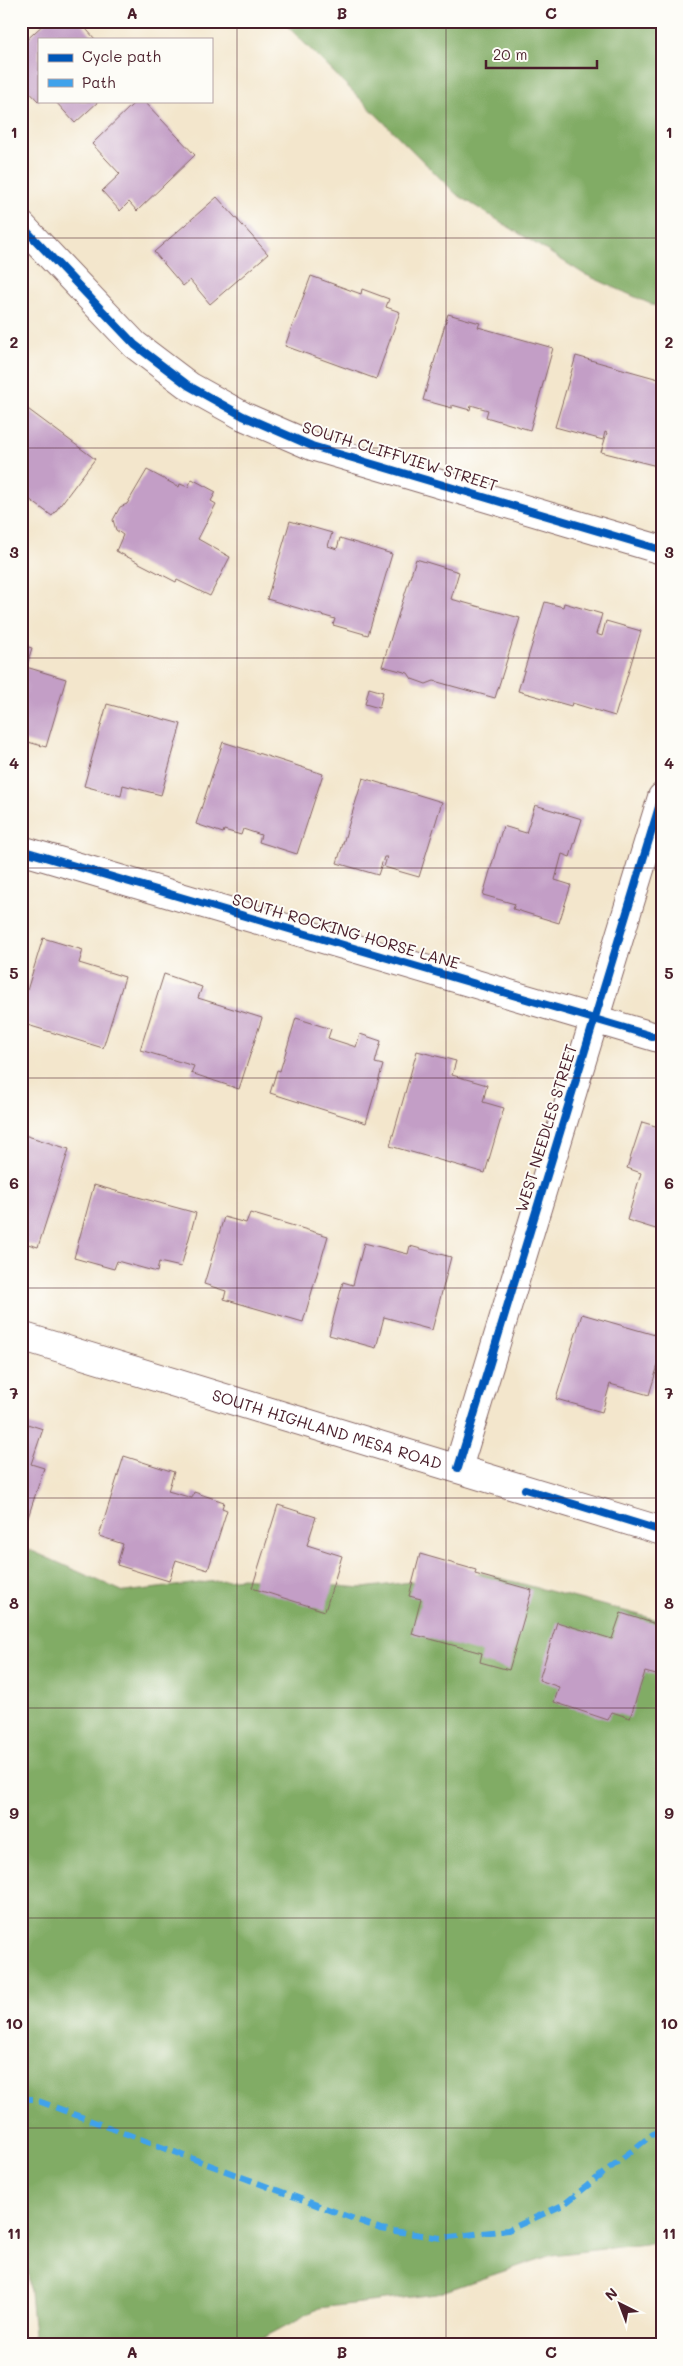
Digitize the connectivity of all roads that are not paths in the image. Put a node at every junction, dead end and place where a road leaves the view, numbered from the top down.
1 (21, 225) edge
2 (662, 550) edge
3 (662, 797) edge
4 (21, 850) edge
5 (594, 1019) junction
6 (662, 1039) edge
7 (21, 1336) edge
8 (458, 1468) junction
9 (662, 1531) edge

1 - 2 street, SOUTH CLIFFVIEW STREET
3 - 5 street, WEST NEEDLES STREET
4 - 5 street, SOUTH ROCKING HORSE LANE
5 - 6 street, SOUTH ROCKING HORSE LANE
5 - 8 street, WEST NEEDLES STREET
7 - 8 street, SOUTH HIGHLAND MESA ROAD
8 - 9 street, SOUTH HIGHLAND MESA ROAD

